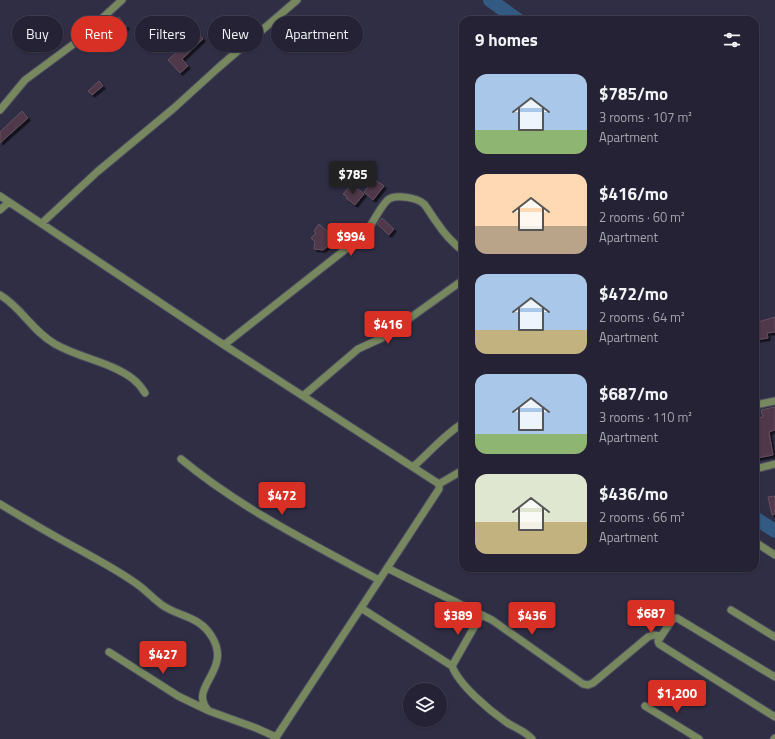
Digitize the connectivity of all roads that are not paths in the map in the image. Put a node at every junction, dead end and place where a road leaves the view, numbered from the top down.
1 (122, 0) edge
2 (297, 0) edge
3 (0, 110) edge
4 (0, 196) edge
5 (9, 202) junction
6 (0, 210) edge
7 (42, 223) junction
8 (459, 247) edge
9 (459, 283) edge
10 (0, 295) edge
11 (224, 345) junction
12 (145, 393) dead end
13 (303, 396) junction
14 (775, 401) edge
15 (759, 404) edge
16 (459, 426) edge
17 (181, 459) dead end
18 (775, 464) edge
19 (412, 467) junction
20 (759, 468) dead end
21 (459, 472) edge
22 (439, 484) junction
23 (0, 504) edge
24 (759, 544) edge
25 (775, 554) edge
26 (387, 568) junction
27 (379, 580) junction
28 (361, 608) junction
29 (731, 610) dead end
30 (481, 615) junction
31 (661, 636) junction
32 (775, 637) edge
33 (109, 652) dead end
34 (452, 666) junction
35 (775, 677) edge
36 (645, 706) dead end
37 (209, 711) junction
38 (775, 717) edge
39 (529, 737) edge
40 (276, 738) edge
41 (699, 739) edge

1 - 3 street
2 - 7 street
4 - 5 street
5 - 6 street
5 - 7 street
7 - 11 street
8 - 11 street
9 - 13 street
10 - 12 street
11 - 13 street
13 - 19 street
14 - 15 street
16 - 19 street
17 - 27 street
18 - 20 street
19 - 22 street
21 - 22 street
22 - 26 street
23 - 37 street
24 - 25 street
26 - 27 street
26 - 30 street
27 - 28 street
28 - 34 street
28 - 40 street
29 - 32 street
30 - 31 street
30 - 34 street
31 - 35 street
31 - 38 street
33 - 37 street
34 - 39 street
36 - 41 street
37 - 40 street

